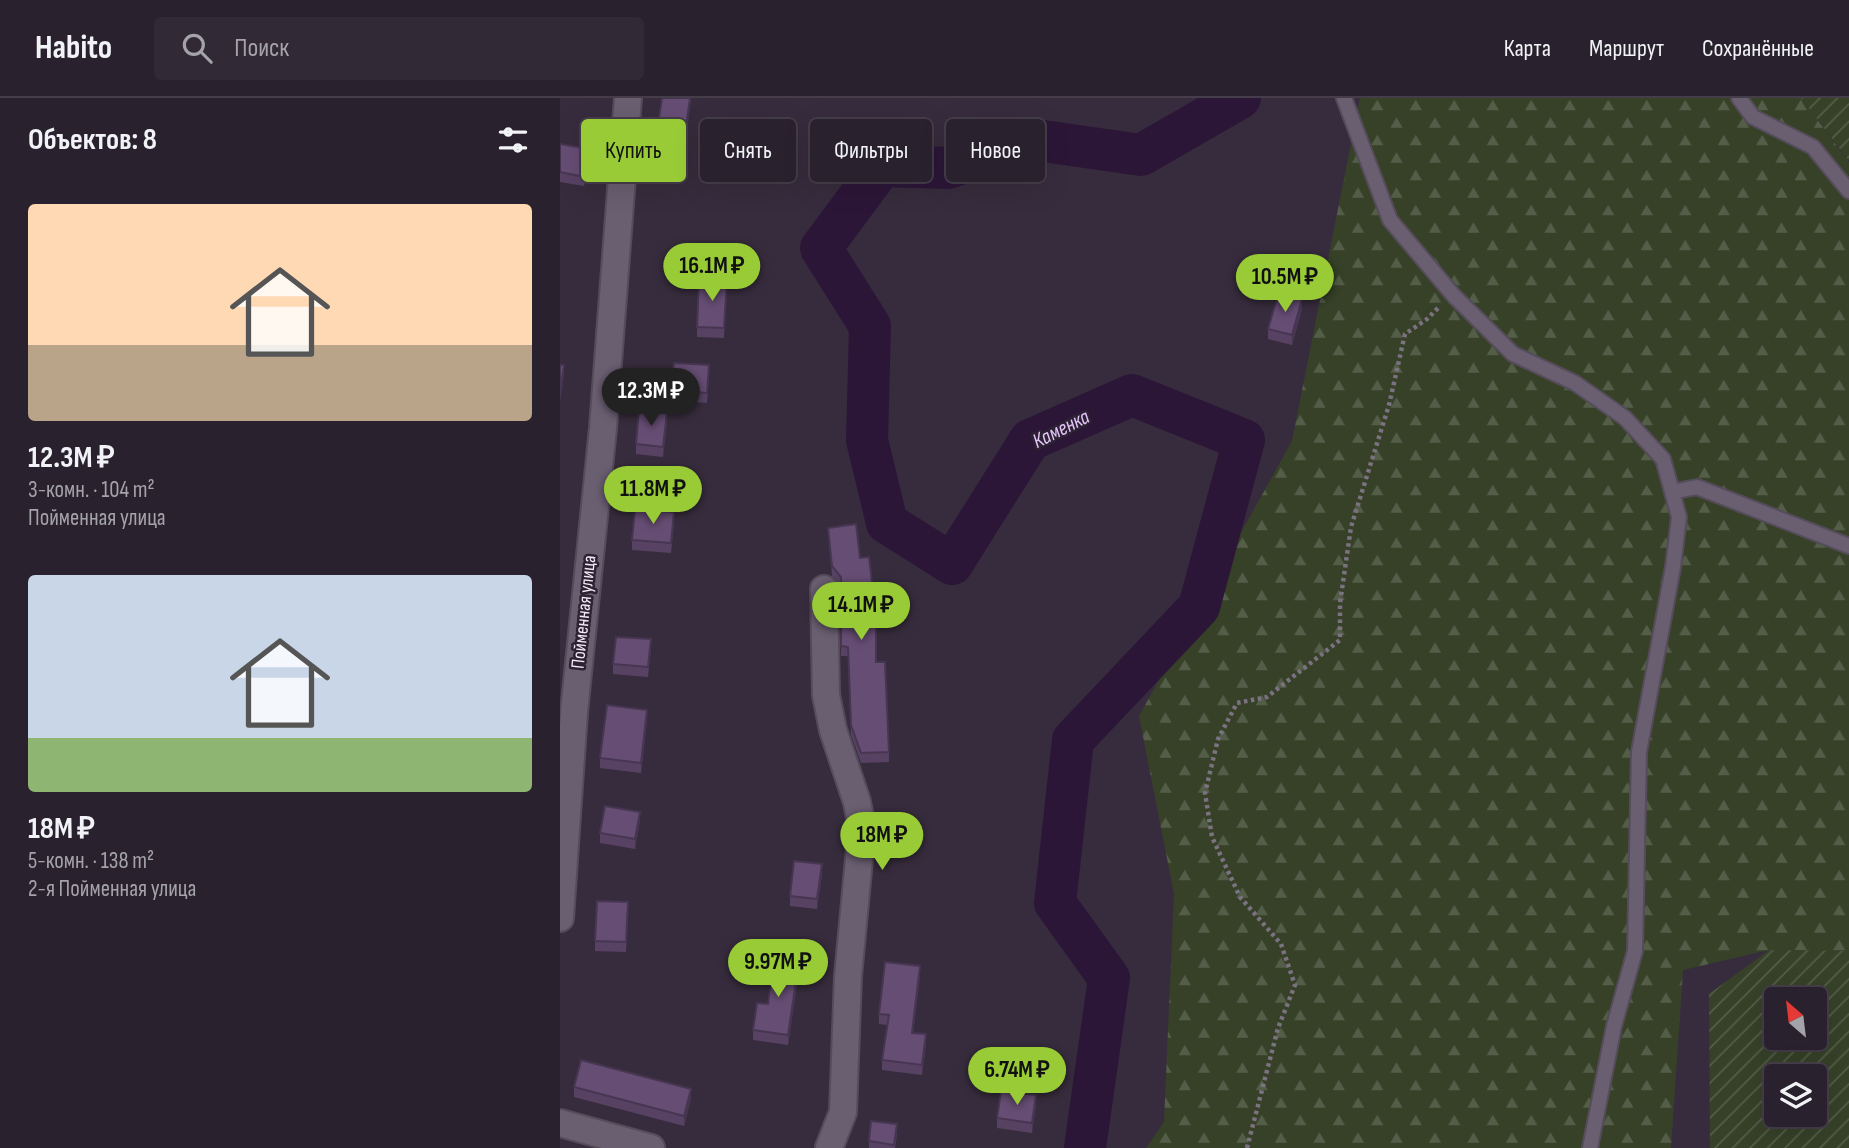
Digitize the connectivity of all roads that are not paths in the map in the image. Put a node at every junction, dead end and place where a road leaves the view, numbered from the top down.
1 (628, 98) edge
2 (1344, 98) edge
3 (1739, 98) edge
4 (1849, 191) edge
5 (1672, 492) junction
6 (1849, 546) edge
7 (824, 589) dead end
8 (560, 918) edge
9 (560, 1123) edge
10 (651, 1148) edge
11 (829, 1148) edge
12 (1590, 1148) edge

1 - 8 street, Пойменная улица
2 - 5 lane
3 - 4 lane
5 - 6 lane
5 - 12 lane
7 - 11 street
9 - 10 street

